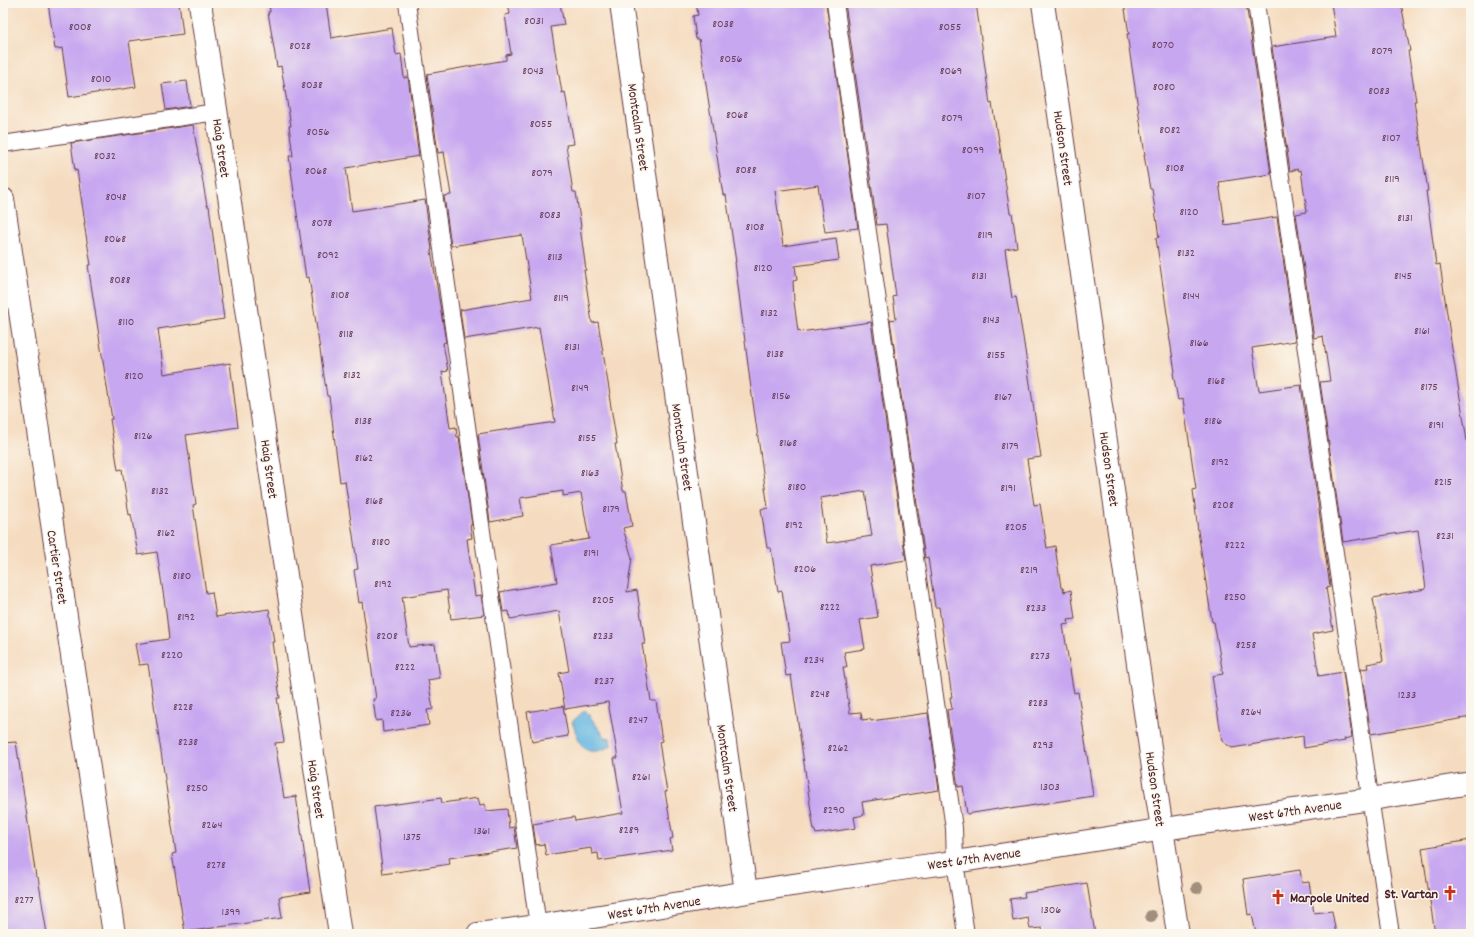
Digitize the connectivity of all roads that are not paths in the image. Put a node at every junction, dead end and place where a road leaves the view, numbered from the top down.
1 (200, 3) edge
2 (407, 3) edge
3 (621, 3) edge
4 (834, 3) edge
5 (1043, 3) edge
6 (1256, 3) edge
7 (216, 112) junction
8 (3, 144) edge
9 (3, 199) edge
10 (1471, 784) edge
11 (1371, 799) junction
12 (1162, 829) junction
13 (956, 862) junction
14 (746, 892) junction
15 (538, 926) junction
16 (114, 934) edge
17 (340, 934) edge
18 (478, 934) edge
19 (966, 934) edge
20 (1178, 934) edge
21 (1392, 934) edge

1 - 7 street, Haig Street
2 - 15 lane
3 - 14 street, Montcalm Street
4 - 13 lane
5 - 12 street, Hudson Street
6 - 11 lane
7 - 8 lane
7 - 17 street, Haig Street
9 - 16 street, Cartier Street
10 - 11 street, West 67th Avenue
11 - 12 street, West 67th Avenue
11 - 21 lane
12 - 13 street, West 67th Avenue
12 - 20 street, Hudson Street
13 - 14 street, West 67th Avenue
13 - 19 lane
14 - 15 street, West 67th Avenue
15 - 18 street, West 67th Avenue

